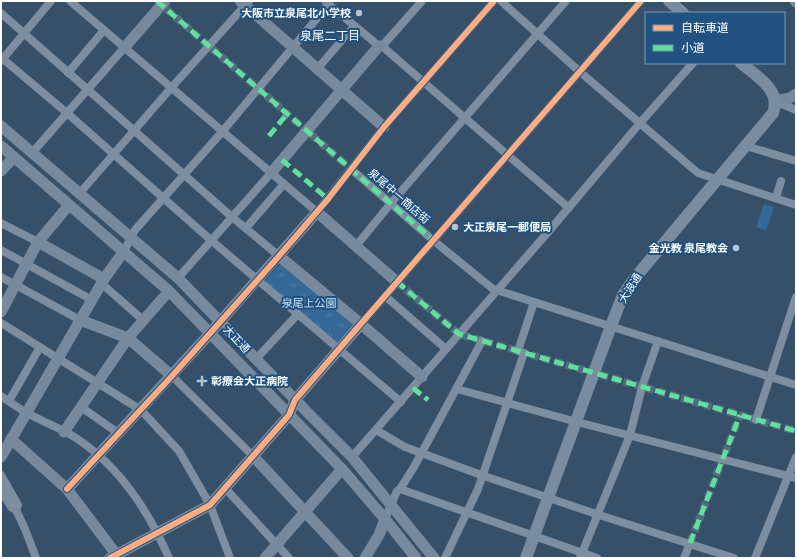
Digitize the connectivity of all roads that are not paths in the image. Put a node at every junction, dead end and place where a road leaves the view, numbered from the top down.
1 (51, 1) edge
2 (70, 1) edge
3 (165, 1) edge
4 (422, 1) edge
5 (494, 1) edge
6 (501, 1) edge
7 (566, 1) edge
8 (641, 1) edge
9 (669, 1) edge
10 (245, 2) edge
11 (327, 2) edge
12 (682, 12) edge
13 (1, 13) edge
14 (354, 26) junction
15 (104, 30) junction
16 (24, 33) junction
17 (538, 34) junction
18 (379, 46) junction
19 (293, 47) junction
20 (124, 48) junction
21 (2, 60) edge
22 (692, 64) edge
23 (742, 64) edge
24 (318, 68) junction
25 (580, 71) junction
26 (68, 73) junction
27 (423, 84) junction
28 (171, 88) junction
29 (341, 89) junction
30 (88, 90) junction
31 (796, 94) edge
32 (775, 101) junction
33 (796, 109) edge
34 (67, 113) junction
35 (464, 119) junction
36 (640, 123) junction
37 (1, 126) edge
38 (384, 127) junction
39 (134, 130) junction
40 (222, 132) junction
41 (1, 146) edge
42 (746, 146) junction
43 (32, 153) junction
44 (113, 154) junction
45 (507, 156) junction
46 (14, 157) junction
47 (796, 161) edge
48 (351, 169) junction
49 (1, 171) edge
50 (271, 173) junction
51 (184, 174) junction
52 (717, 179) junction
53 (781, 181) dead end
54 (284, 184) junction
55 (79, 194) junction
56 (163, 198) junction
57 (776, 198) junction
58 (795, 202) edge
59 (391, 203) junction
60 (69, 205) junction
61 (569, 208) junction
62 (317, 212) junction
63 (232, 217) junction
64 (1, 223) edge
65 (246, 228) junction
66 (130, 239) junction
67 (212, 241) junction
68 (434, 241) junction
69 (38, 242) junction
70 (356, 246) junction
71 (1, 250) edge
72 (124, 251) junction
73 (279, 256) junction
74 (26, 264) junction
75 (1, 277) edge
76 (178, 278) junction
77 (257, 280) junction
78 (102, 281) junction
79 (397, 282) junction
80 (15, 285) junction
81 (169, 290) junction
82 (497, 291) junction
83 (385, 296) junction
84 (796, 297) edge
85 (92, 300) junction
86 (534, 302) junction
87 (1, 312) edge
88 (298, 314) junction
89 (80, 320) junction
90 (143, 320) junction
91 (220, 322) junction
92 (1, 323) edge
93 (361, 324) junction
94 (611, 326) junction
95 (210, 334) junction
96 (128, 338) junction
97 (482, 341) dead end
98 (658, 341) junction
99 (40, 347) junction
100 (339, 349) junction
101 (446, 349) junction
102 (58, 358) junction
103 (256, 359) junction
104 (172, 376) junction
105 (422, 377) junction
106 (770, 377) junction
107 (98, 382) junction
108 (796, 385) edge
109 (457, 389) junction
110 (1, 396) edge
111 (295, 400) junction
112 (9, 401) junction
113 (401, 402) junction
114 (508, 403) junction
115 (81, 407) junction
116 (141, 410) junction
117 (26, 412) junction
118 (289, 415) junction
119 (756, 420) dead end
120 (577, 422) junction
121 (376, 430) junction
122 (64, 432) junction
123 (118, 433) junction
124 (630, 434) junction
125 (11, 439) junction
126 (422, 453) junction
127 (98, 455) junction
128 (253, 456) junction
129 (1, 457) edge
130 (352, 457) junction
131 (796, 457) edge
132 (342, 469) junction
133 (1, 475) edge
134 (484, 476) junction
135 (792, 477) edge
136 (225, 488) junction
137 (67, 489) junction
138 (400, 489) junction
139 (1, 490) edge
140 (548, 497) junction
141 (391, 504) junction
142 (210, 505) junction
143 (16, 510) junction
144 (306, 512) junction
145 (467, 513) junction
146 (598, 515) junction
147 (385, 519) junction
148 (158, 533) junction
149 (534, 537) junction
150 (690, 543) junction
151 (276, 545) junction
152 (581, 556) edge
153 (115, 557) edge
154 (36, 558) edge
155 (169, 558) edge
156 (230, 558) edge
157 (265, 558) edge
158 (289, 558) edge
159 (348, 558) edge
160 (365, 558) edge
161 (416, 558) edge
162 (434, 558) edge
163 (445, 558) edge
164 (526, 558) edge
165 (597, 558) edge
166 (684, 558) edge
167 (734, 558) edge
168 (755, 558) edge

1 - 16 street
2 - 15 street
3 - 20 street
4 - 18 street
5 - 27 street
6 - 17 street
7 - 17 street
8 - 25 street
9 - 12 main road
10 - 19 street
10 - 28 street
11 - 14 street
11 - 19 street
13 - 16 street
14 - 18 street
14 - 24 street
15 - 20 street
15 - 26 street
16 - 21 street
16 - 26 street
17 - 25 street
17 - 35 street
18 - 27 street
18 - 29 street
19 - 24 street
19 - 40 street
20 - 28 street
20 - 30 street
21 - 34 street
22 - 36 street
23 - 32 main road
24 - 29 street
25 - 36 street
25 - 45 street
26 - 30 street
27 - 35 street
27 - 38 street
28 - 39 street
28 - 40 street
29 - 38 street
29 - 50 street
30 - 34 street
30 - 39 street
31 - 32 street
32 - 33 street
32 - 42 main road, 大浪通
34 - 43 street
34 - 44 street
35 - 45 street
35 - 59 street
36 - 52 street
36 - 61 street
37 - 43 street, 大正通
38 - 48 street
39 - 44 street
39 - 51 street
40 - 50 street
40 - 51 street
41 - 46 street, 大正通
42 - 47 street
42 - 52 main road, 大浪通
43 - 55 street, 大正通
44 - 55 street
44 - 56 street
45 - 61 street
45 - 68 street
46 - 49 street
46 - 60 street, 大正通
48 - 59 street, 泉尾中一商店街
48 - 62 street
50 - 54 street
50 - 63 street
51 - 56 street
51 - 63 street
52 - 57 street
52 - 94 main road, 大浪通
53 - 57 street
54 - 62 street
54 - 65 street
55 - 66 street, 大正通
56 - 66 street
56 - 67 street
57 - 58 street
59 - 68 street, 泉尾中一商店街
59 - 70 street
60 - 69 street
60 - 72 street, 大正通
61 - 82 street
62 - 70 street
62 - 73 street
63 - 65 street
63 - 67 street
64 - 69 street
65 - 73 street
66 - 72 street
66 - 76 street, 大正通
67 - 76 street
67 - 77 street
68 - 79 street
68 - 82 street, 泉尾中一商店街
69 - 74 street
69 - 78 street
70 - 79 street
71 - 74 street
72 - 78 street
72 - 81 street, 大正通
73 - 77 street
73 - 93 street
74 - 80 street
74 - 85 street
75 - 80 street
76 - 91 street, 大正通
77 - 88 street
77 - 91 street
78 - 85 street
78 - 90 street
79 - 83 street
80 - 87 street
80 - 89 street
81 - 90 street
81 - 95 street, 大正通
82 - 86 street, 泉尾中一商店街
82 - 101 street
83 - 93 street
83 - 101 street
84 - 106 street
85 - 89 street
86 - 94 street, 泉尾中一商店街
86 - 114 street
88 - 100 street
88 - 103 street
89 - 96 street
89 - 102 street
90 - 96 street
91 - 95 street
91 - 103 street, 大正通
92 - 99 street
93 - 100 street
93 - 105 street
94 - 98 street, 泉尾中一商店街
94 - 120 main road, 大浪通
95 - 104 street
95 - 118 street, 大正通
96 - 104 street
96 - 107 street
97 - 109 street
98 - 106 street, 泉尾中一商店街
98 - 124 street
99 - 102 street
99 - 112 street
100 - 111 street
100 - 113 street
101 - 105 street
102 - 107 street
102 - 117 street
103 - 111 street, 大正通
104 - 116 street
104 - 128 street
105 - 113 street
106 - 108 street, 泉尾中一商店街
106 - 119 street
107 - 115 street
107 - 116 street
109 - 114 street
109 - 126 street
110 - 112 street
111 - 118 street
111 - 130 street, 大正通
112 - 117 street
113 - 121 street
114 - 120 street
114 - 134 street
115 - 122 street
115 - 123 street
116 - 123 street
116 - 142 street
117 - 122 street
117 - 125 street
118 - 128 street
118 - 132 street, 大正通
120 - 124 street
120 - 140 main road, 大浪通
121 - 126 street
121 - 130 street
122 - 127 street
123 - 127 street
124 - 135 street
124 - 146 street
125 - 129 street
125 - 137 street
126 - 134 street
126 - 138 street
127 - 137 street
127 - 148 street
128 - 136 street
128 - 144 street
130 - 141 street, 大正通
131 - 135 street
132 - 144 street
132 - 147 street, 大正通
133 - 143 street
134 - 140 street
134 - 145 street
135 - 168 street
136 - 142 street
136 - 151 street
137 - 153 street
138 - 141 street
138 - 145 street
139 - 143 street
140 - 146 street
140 - 149 main road, 大浪通
141 - 147 street
141 - 162 street, 大正通
142 - 148 street
142 - 156 street
143 - 154 street
144 - 151 street
144 - 159 street
145 - 149 street
145 - 163 street
146 - 150 street
146 - 152 street
147 - 160 street
147 - 161 street, 大正通
148 - 153 street
148 - 155 street
149 - 152 street
149 - 164 main road, 大浪通
150 - 166 street
150 - 167 street
151 - 157 street
151 - 158 street
152 - 165 street

